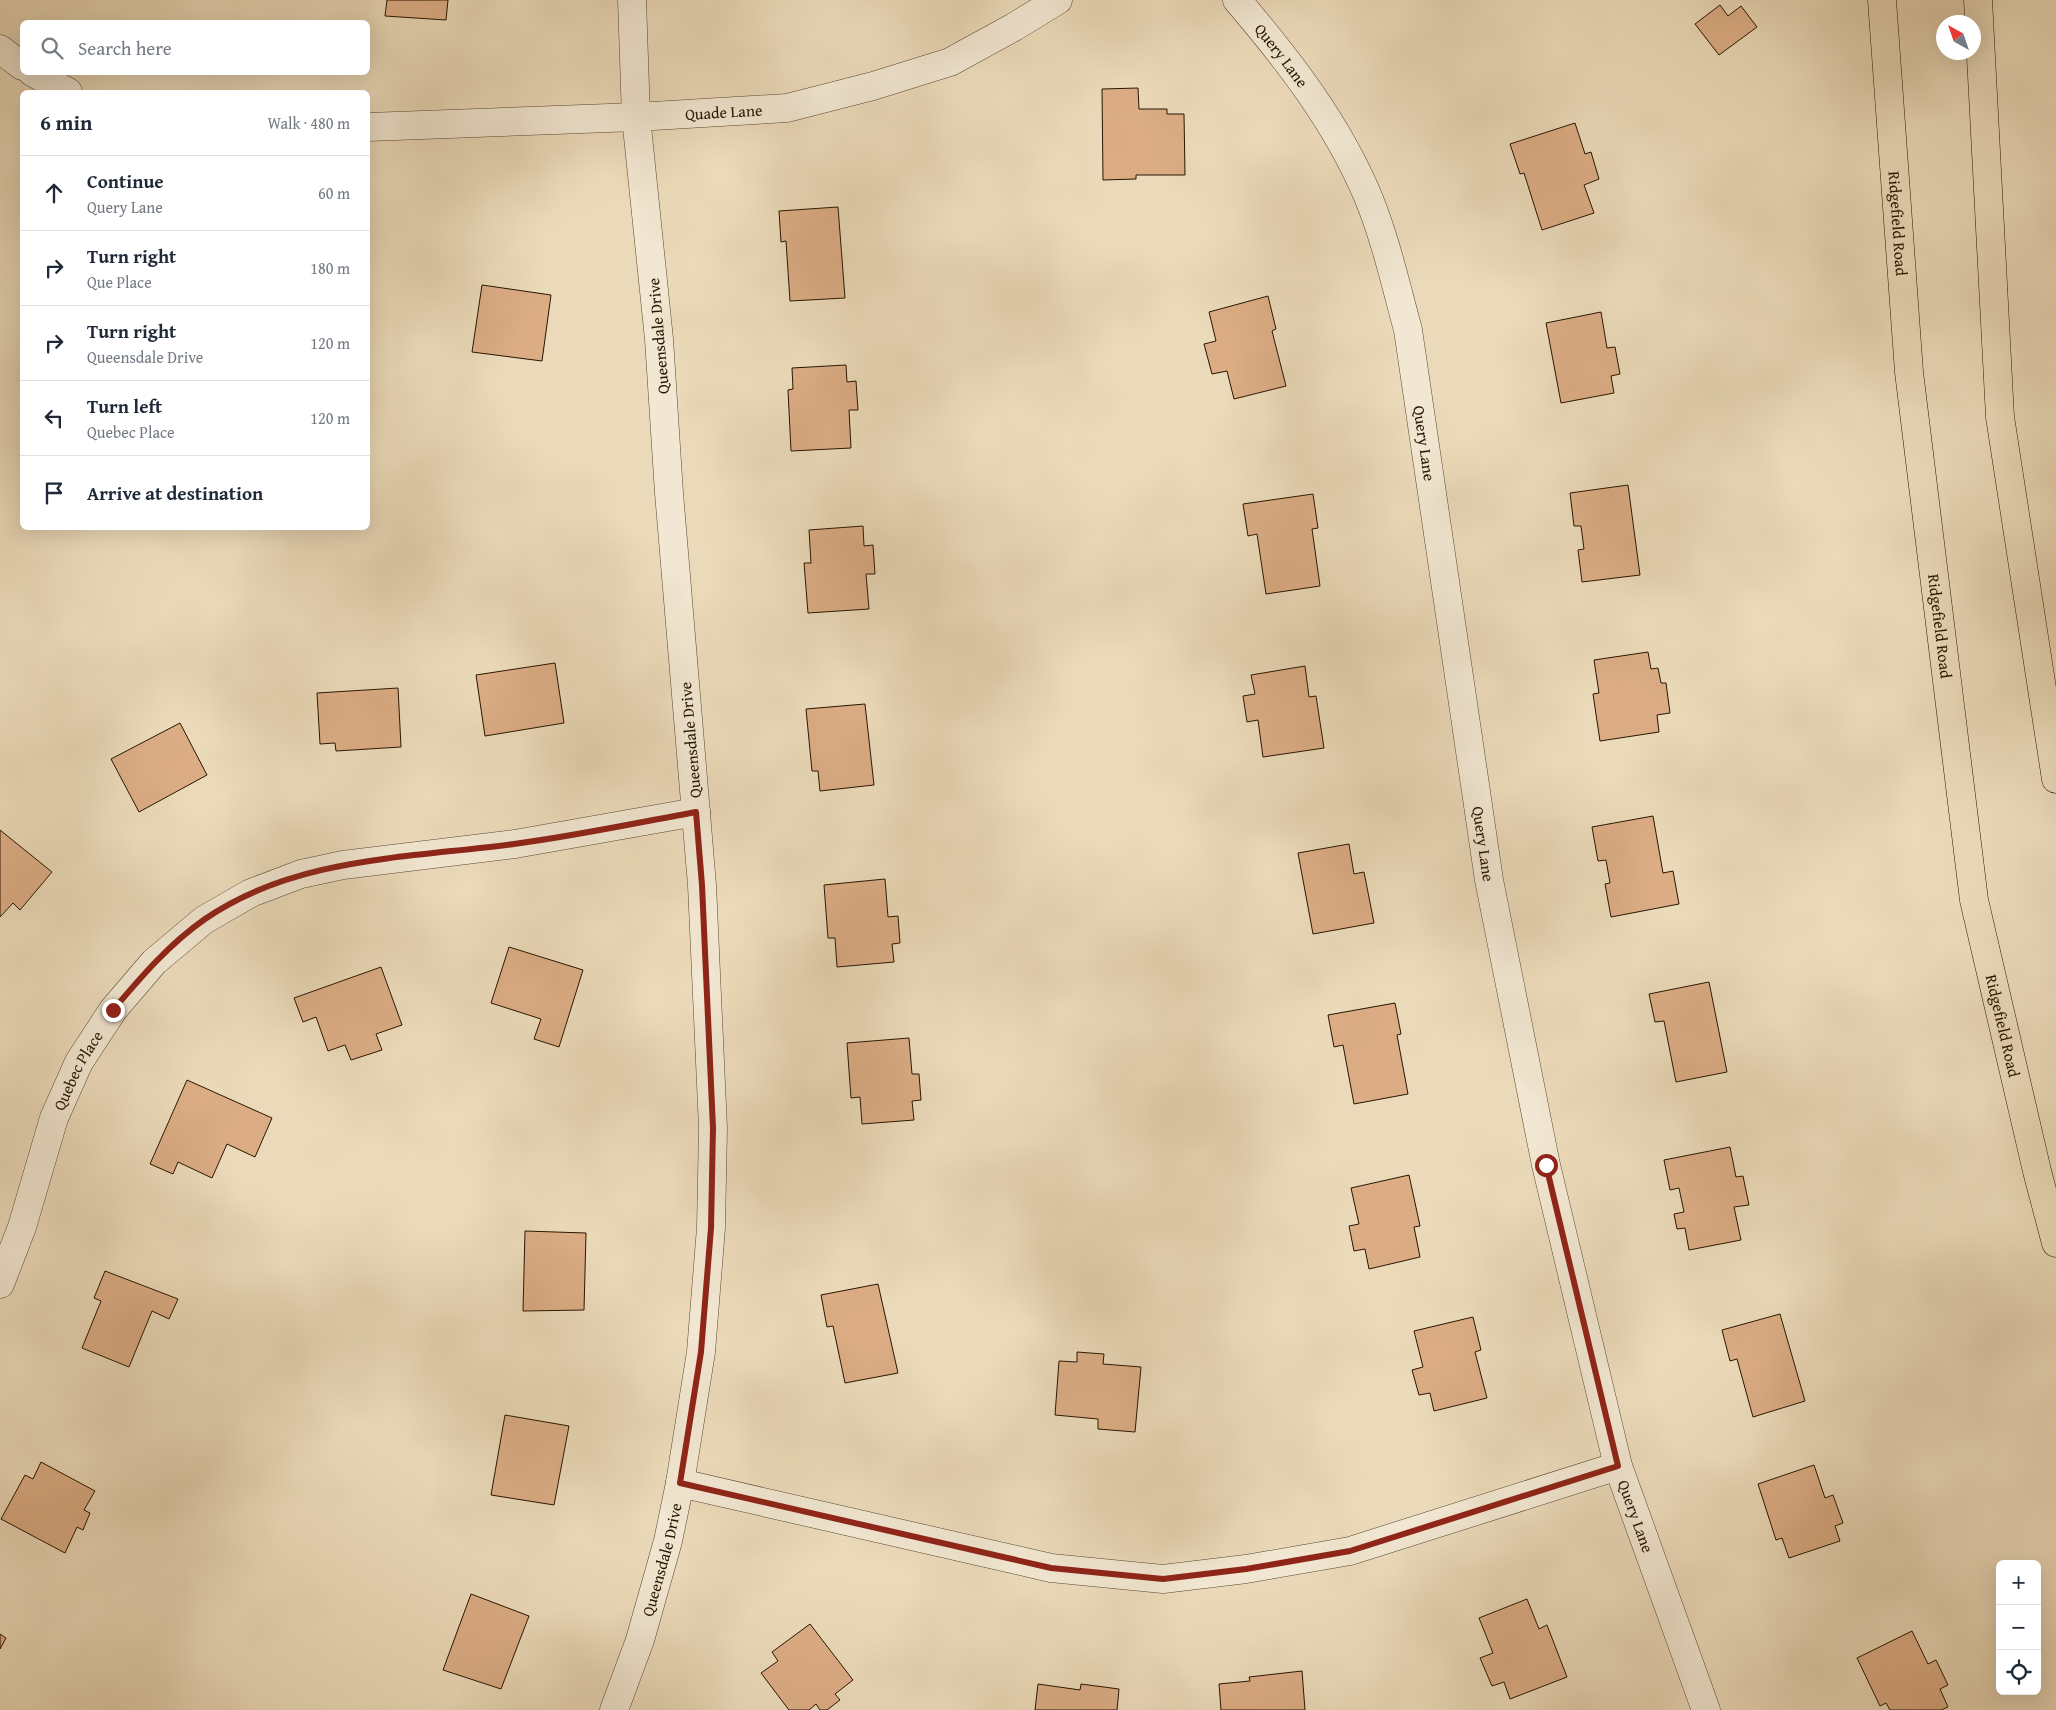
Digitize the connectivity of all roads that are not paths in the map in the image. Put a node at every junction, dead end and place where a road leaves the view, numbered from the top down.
1 (632, 0) edge
2 (1058, 0) edge
3 (1237, 0) edge
4 (1882, 0) edge
5 (1978, 0) edge
6 (0, 49) edge
7 (20, 64) edge
8 (37, 75) edge
9 (64, 90) edge
10 (636, 117) junction
11 (370, 127) edge
12 (2056, 779) edge
13 (696, 812) junction
14 (2056, 1243) edge
15 (0, 1284) edge
16 (1618, 1466) junction
17 (680, 1483) junction
18 (614, 1710) edge
19 (1706, 1710) edge

1 - 10 street, Queensdale Drive
2 - 10 street, Quade Lane
3 - 16 street, Query Lane
4 - 14 main road, Ridgefield Road
5 - 12 main road
6 - 7 street
8 - 9 street
10 - 11 street, Quade Lane
10 - 13 street, Queensdale Drive
13 - 15 street, Quebec Place
13 - 17 street, Queensdale Drive
16 - 17 street
16 - 19 street, Query Lane
17 - 18 street, Queensdale Drive

